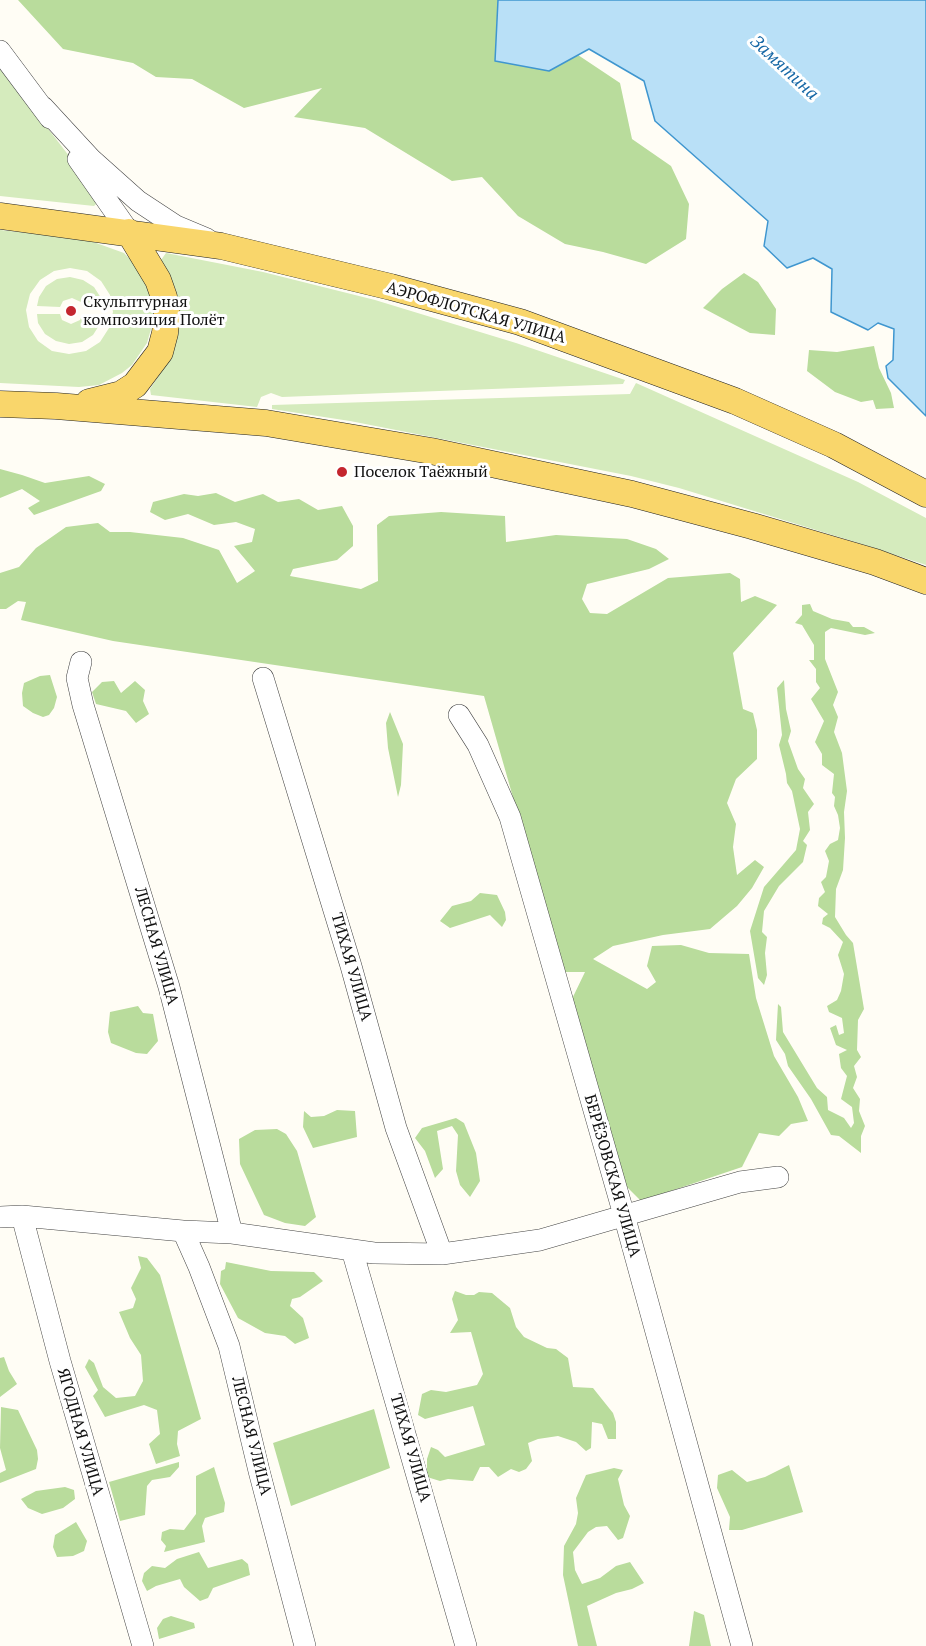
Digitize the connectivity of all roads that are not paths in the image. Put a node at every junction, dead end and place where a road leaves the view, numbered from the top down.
1 (0, 51) edge
2 (43, 107) junction
3 (0, 216) edge
4 (129, 232) junction
5 (221, 246) junction
6 (0, 404) edge
7 (56, 406) junction
8 (926, 494) edge
9 (926, 581) edge
10 (81, 662) dead end
11 (263, 678) dead end
12 (459, 715) dead end
13 (778, 1177) dead end
14 (624, 1215) junction
15 (22, 1216) junction
16 (0, 1217) edge
17 (183, 1231) junction
18 (232, 1233) junction
19 (352, 1250) junction
20 (442, 1254) junction
21 (143, 1646) edge
22 (305, 1646) edge
23 (466, 1646) edge
24 (742, 1646) edge

1 - 2 street
2 - 4 street
2 - 5 street
3 - 4 main road, АЭРОФЛОТСКАЯ УЛИЦА
4 - 5 main road, АЭРОФЛОТСКАЯ УЛИЦА
4 - 7 main road
5 - 8 main road, АЭРОФЛОТСКАЯ УЛИЦА
6 - 7 main road
7 - 9 main road
10 - 18 street, ЛЕСНАЯ УЛИЦА
11 - 20 street, ТИХАЯ УЛИЦА
12 - 14 street, БЕРЁЗОВСКАЯ УЛИЦА
13 - 14 street
14 - 20 street
14 - 24 street, БЕРЁЗОВСКАЯ УЛИЦА
15 - 16 street
15 - 17 street
15 - 21 street, ЯГОДНАЯ УЛИЦА
17 - 18 street
17 - 22 street, ЛЕСНАЯ УЛИЦА
18 - 19 street
19 - 20 street
19 - 23 street, ТИХАЯ УЛИЦА

